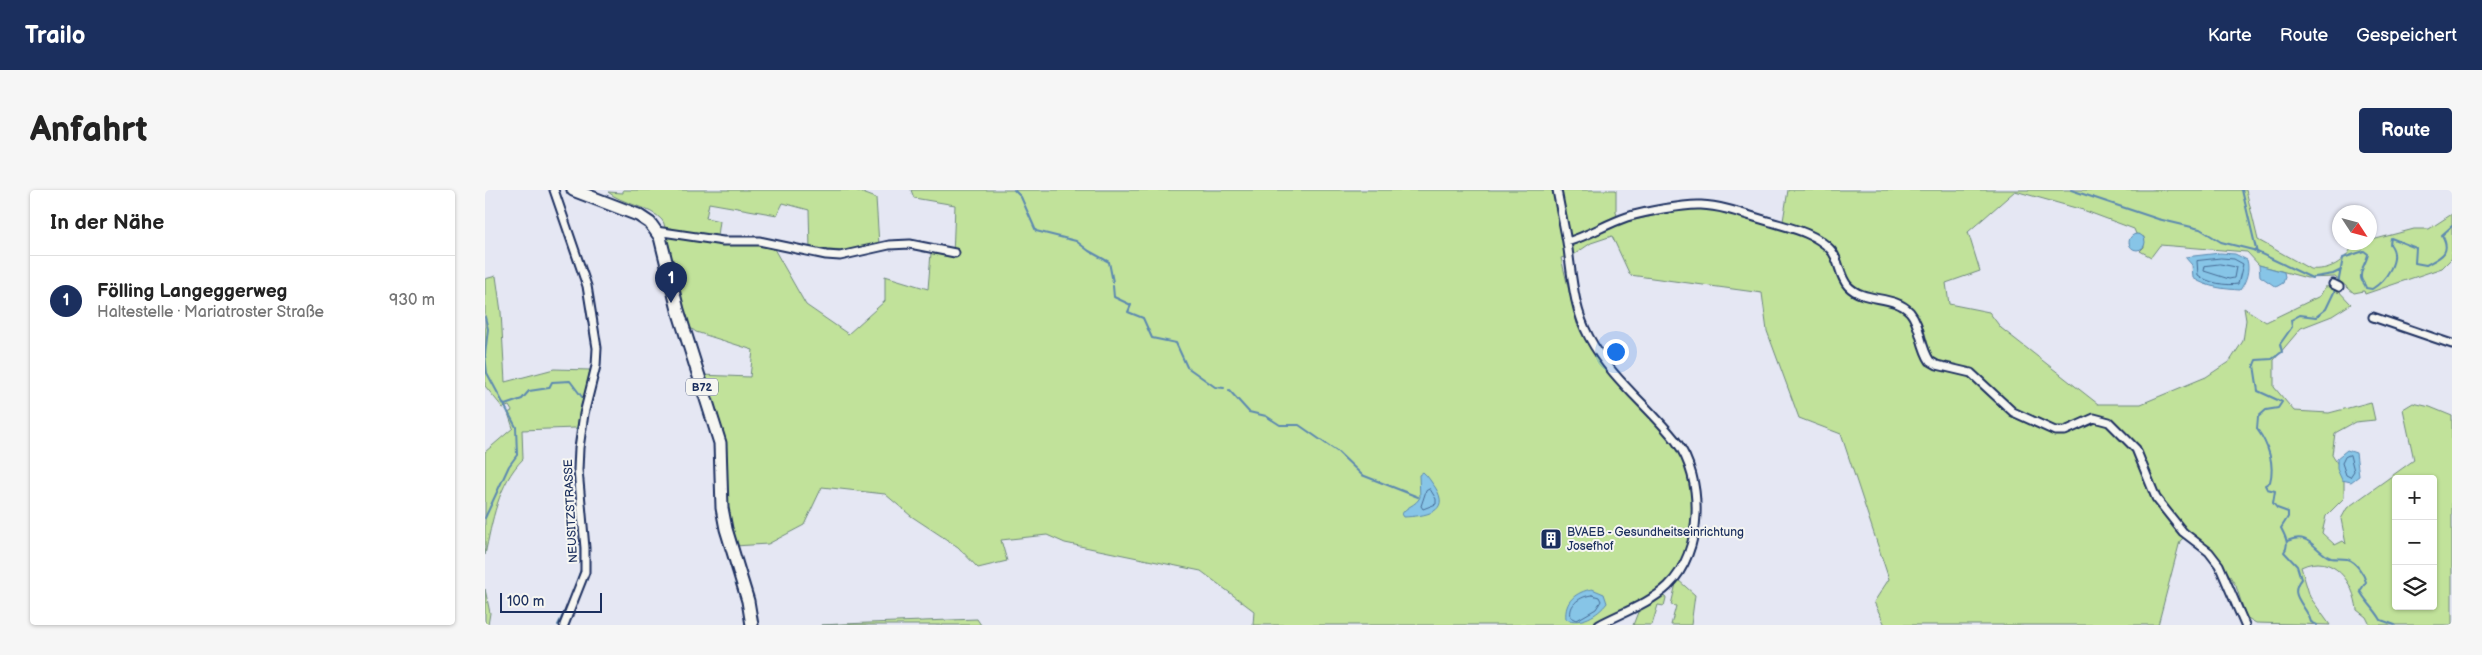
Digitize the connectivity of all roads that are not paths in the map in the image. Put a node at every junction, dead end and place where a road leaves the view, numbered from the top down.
1 (555, 190) edge
2 (573, 190) edge
3 (1557, 190) edge
4 (656, 231) junction
5 (1567, 242) junction
6 (955, 253) dead end
7 (2373, 317) dead end
8 (2452, 344) edge
9 (564, 625) edge
10 (752, 625) edge
11 (1599, 625) edge
12 (2245, 625) edge

1 - 9 street, NEUSITZSTRASSE
2 - 4 main road, B72
3 - 5 street
4 - 6 street
4 - 10 main road, B72
5 - 11 street
5 - 12 street
7 - 8 street

